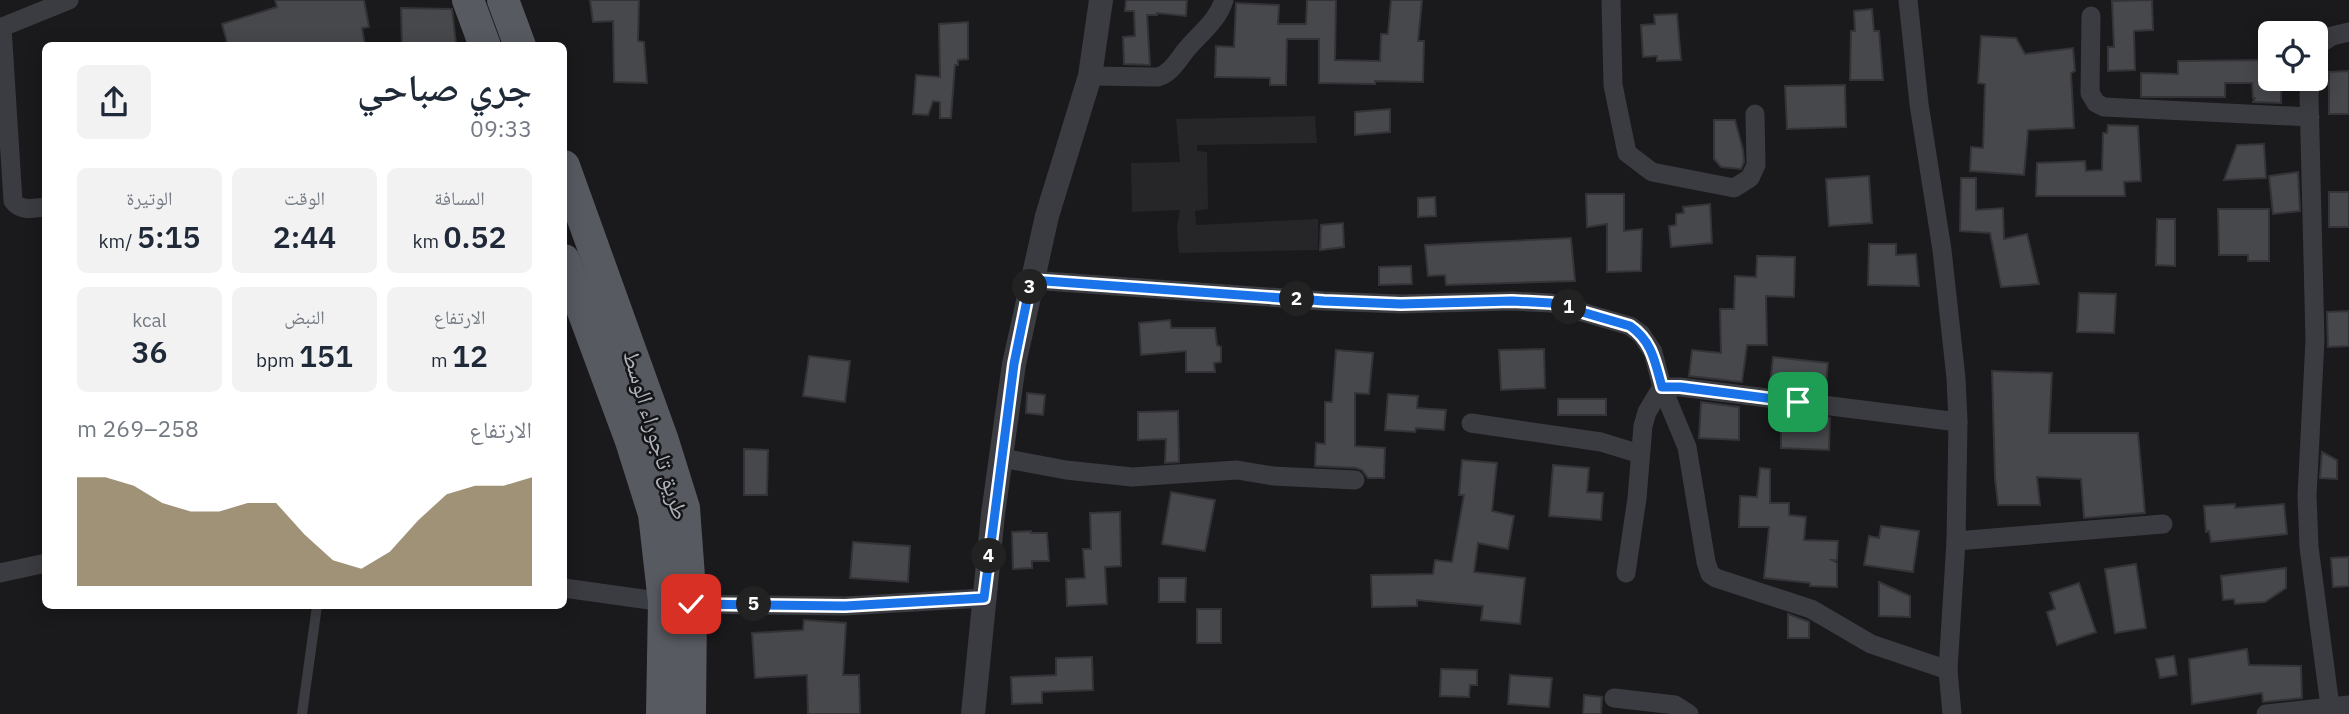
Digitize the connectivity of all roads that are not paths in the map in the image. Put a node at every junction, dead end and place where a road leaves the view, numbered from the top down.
1 (69, 0) edge
2 (468, 0) edge
3 (503, 0) edge
4 (1101, 0) edge
5 (1224, 0) edge
6 (1611, 0) edge
7 (1908, 0) edge
8 (2091, 16) dead end
9 (1, 27) edge
10 (2349, 32) edge
11 (2328, 39) edge
12 (484, 42) edge
13 (519, 42) edge
14 (1090, 76) junction
15 (2311, 91) edge
16 (1755, 114) dead end
17 (2310, 117) junction
18 (567, 174) edge
19 (42, 207) edge
20 (567, 268) edge
21 (1031, 280) junction
22 (1662, 387) junction
23 (1958, 422) junction
24 (1471, 423) dead end
25 (1640, 454) junction
26 (1002, 458) junction
27 (1355, 480) dead end
28 (2163, 524) dead end
29 (1956, 541) junction
30 (42, 564) edge
31 (0, 573) edge
32 (1626, 573) dead end
33 (567, 588) edge
34 (984, 598) junction
35 (678, 603) junction
36 (317, 609) edge
37 (1948, 670) junction
38 (1614, 698) dead end
39 (2349, 705) edge
40 (2329, 710) edge
41 (302, 714) edge
42 (662, 714) edge
43 (690, 714) edge
44 (973, 714) edge
45 (1689, 714) edge
46 (1952, 714) edge
47 (2266, 714) edge

1 - 9 street
2 - 12 main road
3 - 13 main road
4 - 14 street
5 - 14 street
6 - 16 street
7 - 23 street
8 - 17 street
9 - 19 street
10 - 11 street
14 - 21 street
15 - 17 street
17 - 40 street
18 - 35 main road, طريق تاجوراء الوسط
20 - 35 main road
21 - 22 street
21 - 26 street
22 - 23 street
22 - 25 street
22 - 37 street
23 - 29 street
24 - 25 street
25 - 32 street
26 - 27 street
26 - 34 street
28 - 29 street
29 - 37 street
30 - 31 street
33 - 35 street
34 - 35 street
34 - 44 street
35 - 42 main road
35 - 43 main road, طريق تاجوراء الوسط
36 - 41 lane
37 - 46 street
38 - 45 street
39 - 40 street
40 - 47 street

